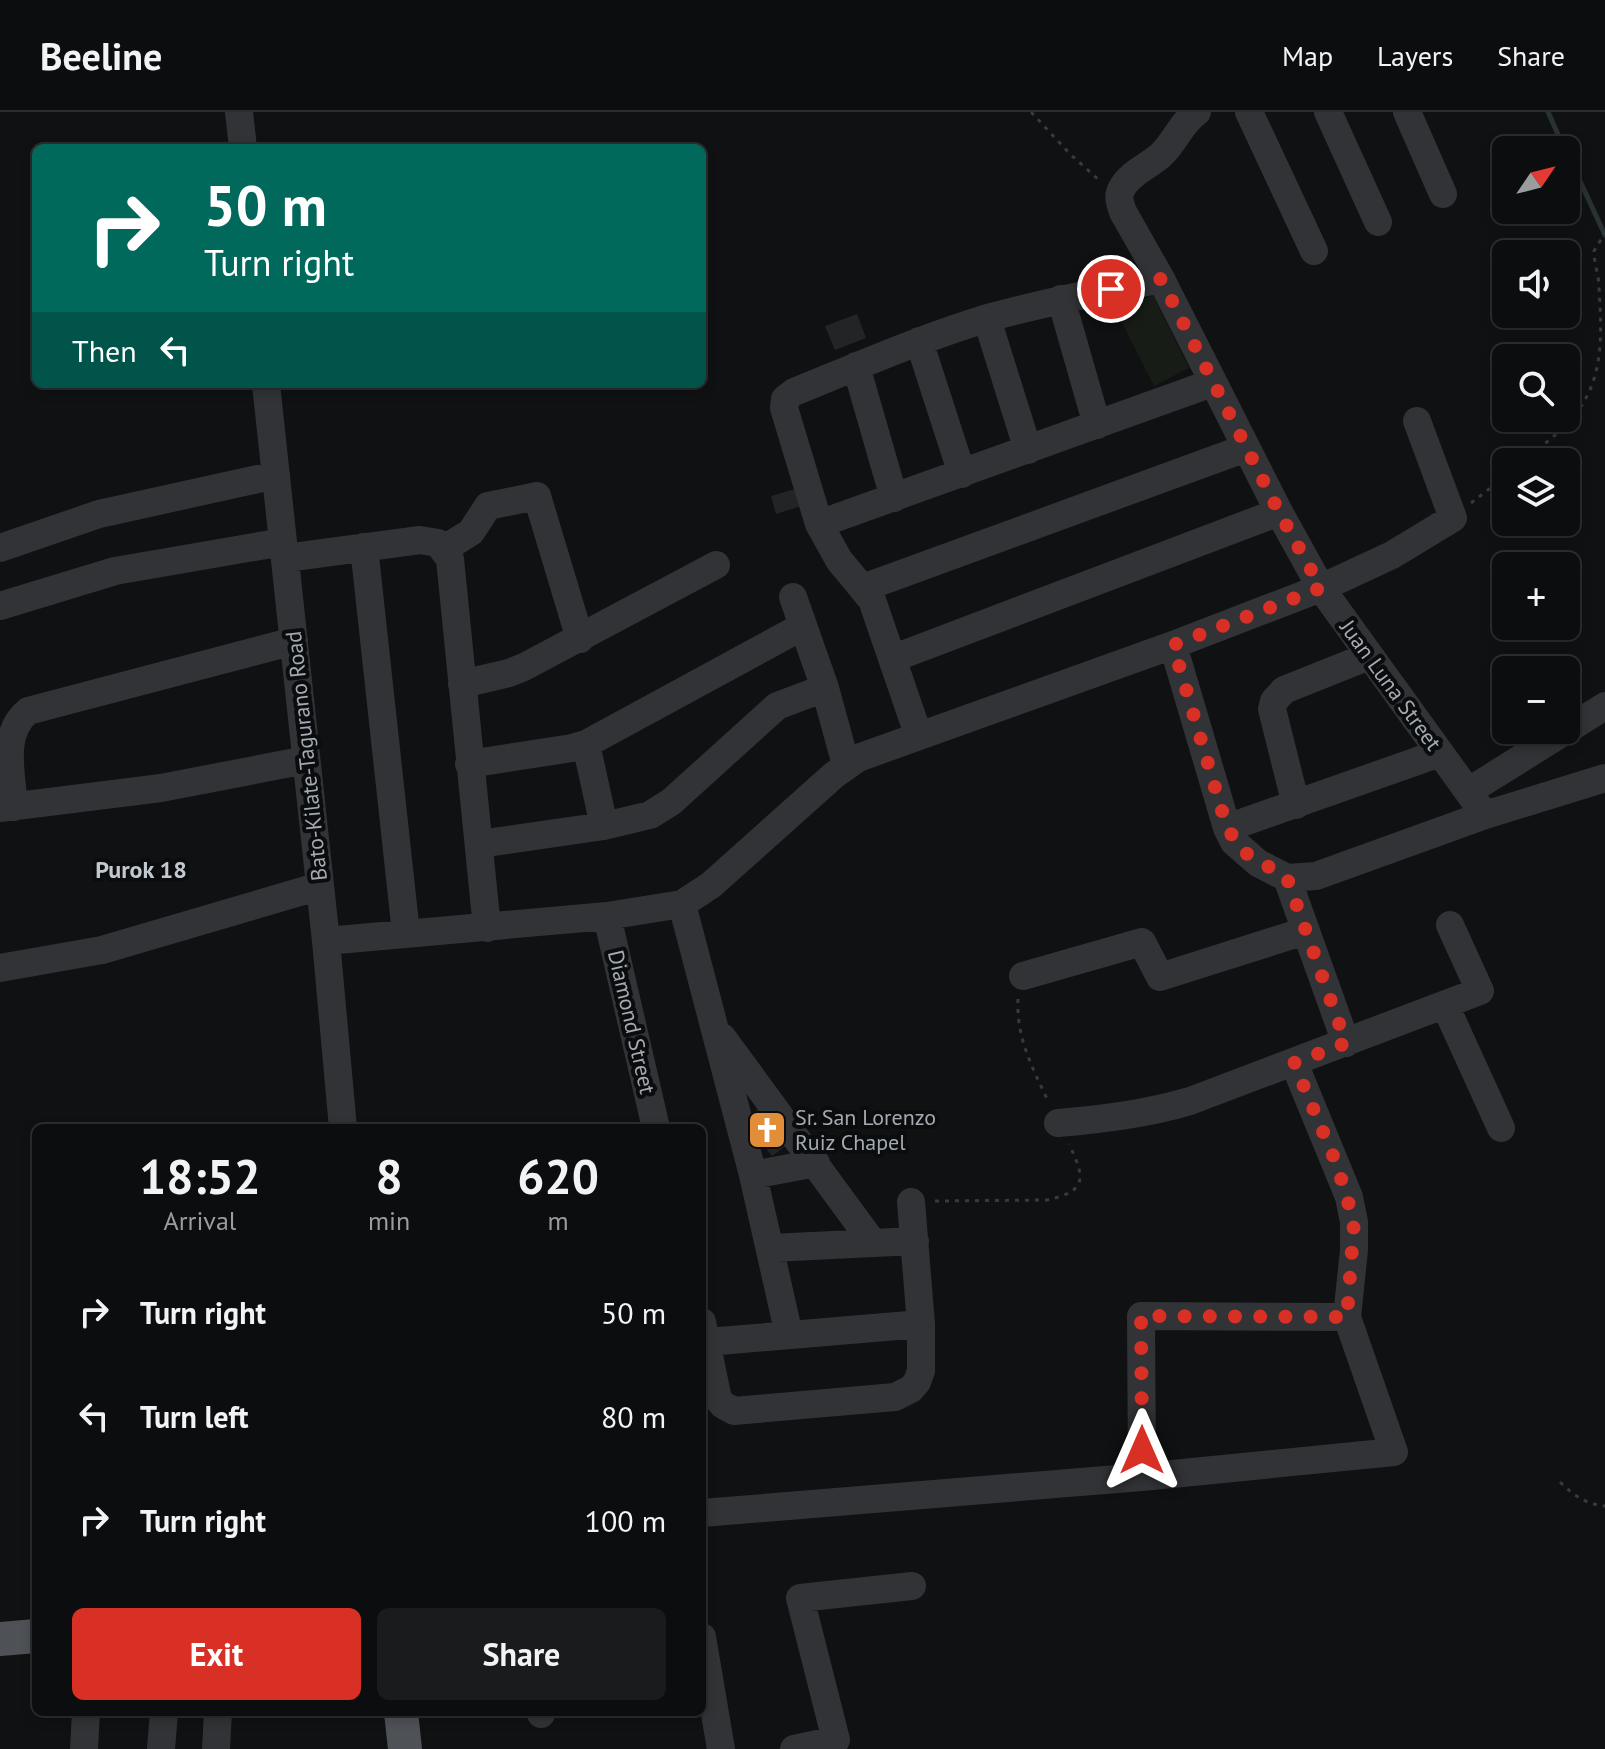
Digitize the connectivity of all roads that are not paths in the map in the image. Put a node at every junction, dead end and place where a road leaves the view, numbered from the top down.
1 (239, 112) edge
2 (1197, 112) edge
3 (1249, 112) edge
4 (1328, 112) edge
5 (1407, 112) edge
6 (243, 144) edge
7 (1443, 194) dead end
8 (1378, 222) dead end
9 (1314, 251) dead end
10 (1161, 279) junction
11 (1061, 299) junction
12 (987, 319) junction
13 (919, 341) junction
14 (856, 366) junction
15 (1212, 383) junction
16 (266, 388) edge
17 (1417, 421) dead end
18 (1097, 425) junction
19 (1246, 448) junction
20 (1028, 450) junction
21 (962, 474) junction
22 (276, 475) junction
23 (894, 498) junction
24 (1279, 512) junction
25 (819, 524) junction
26 (364, 547) junction
27 (0, 548) edge
28 (444, 549) junction
29 (284, 550) junction
30 (716, 565) dead end
31 (863, 588) junction
32 (1321, 588) junction
33 (793, 597) dead end
34 (0, 606) edge
35 (803, 626) junction
36 (580, 639) junction
37 (294, 641) junction
38 (1173, 645) junction
39 (1369, 656) junction
40 (894, 658) junction
41 (462, 684) junction
42 (825, 688) junction
43 (1605, 706) edge
44 (918, 734) junction
45 (586, 744) junction
46 (1440, 753) junction
47 (306, 760) junction
48 (469, 764) junction
49 (846, 765) junction
50 (1605, 778) edge
51 (1469, 791) junction
52 (1296, 805) junction
53 (7, 808) edge
54 (1485, 815) junction
55 (604, 826) junction
56 (1227, 828) junction
57 (479, 844) junction
58 (1287, 878) junction
59 (320, 886) junction
60 (682, 904) junction
61 (607, 916) junction
62 (1450, 925) dead end
63 (487, 928) junction
64 (1305, 931) junction
65 (406, 933) junction
66 (326, 941) junction
67 (0, 968) edge
68 (1023, 976) road end
69 (1445, 1005) junction
70 (712, 1024) junction
71 (1346, 1043) junction
72 (1294, 1063) junction
73 (1058, 1123) road end
74 (343, 1124) edge
75 (655, 1124) edge
76 (1501, 1128) dead end
77 (816, 1163) junction
78 (753, 1175) junction
79 (911, 1202) road end
80 (915, 1241) junction
81 (873, 1243) junction
82 (771, 1248) junction
83 (1347, 1317) junction
84 (921, 1324) junction
85 (706, 1332) edge
86 (789, 1335) junction
87 (706, 1342) edge
88 (1142, 1477) junction
89 (706, 1513) edge
90 (912, 1586) dead end
91 (32, 1636) edge
92 (0, 1639) edge
93 (706, 1661) edge
94 (86, 1716) edge
95 (164, 1716) edge
96 (218, 1716) edge
97 (401, 1716) edge
98 (84, 1749) edge
99 (161, 1749) edge
100 (216, 1749) edge
101 (405, 1749) edge
102 (721, 1749) edge
103 (794, 1749) edge

1 - 6 street
2 - 10 street, Juan Luna Street
3 - 9 street
4 - 8 street
5 - 7 street
10 - 11 street
10 - 15 street, Juan Luna Street
11 - 12 street
11 - 18 street
12 - 13 street
12 - 20 street
13 - 14 street
13 - 21 street
14 - 23 street
14 - 25 street
15 - 18 street
15 - 19 street, Juan Luna Street
16 - 22 street, Bato-Kilate-Tagurano Road
17 - 32 street
18 - 20 street
19 - 24 street, Juan Luna Street
19 - 31 street
20 - 21 street
21 - 23 street
22 - 27 street
22 - 29 street, Bato-Kilate-Tagurano Road
23 - 25 street
24 - 32 street, Juan Luna Street
24 - 40 street
25 - 31 street
26 - 28 street
26 - 29 street
26 - 65 street
28 - 36 street
28 - 41 street
29 - 34 street
29 - 37 street, Bato-Kilate-Tagurano Road
30 - 36 street
31 - 40 street
32 - 38 street
32 - 39 street, Juan Luna Street
33 - 35 street
35 - 42 street
35 - 45 street
36 - 41 street
37 - 47 street, Bato-Kilate-Tagurano Road
37 - 53 street
38 - 44 street
38 - 56 street
39 - 46 street, Juan Luna Street
39 - 52 street
40 - 44 street
41 - 48 street
42 - 49 street
42 - 55 street
43 - 51 street
44 - 49 street
45 - 48 street
45 - 55 street
46 - 51 street, Juan Luna Street
46 - 52 street
47 - 53 street
47 - 59 street, Bato-Kilate-Tagurano Road
48 - 57 street
49 - 60 street
50 - 54 street
51 - 54 street, Juan Luna Street
52 - 56 street
54 - 58 street
55 - 57 street
56 - 58 street
57 - 63 street
58 - 64 street
59 - 66 street, Bato-Kilate-Tagurano Road
59 - 67 street
60 - 61 street
60 - 70 street
61 - 63 street
61 - 75 street, Diamond Street
62 - 69 street
63 - 65 street
64 - 68 street
64 - 71 street
65 - 66 street
66 - 74 street, Bato-Kilate-Tagurano Road
69 - 71 street
69 - 76 street
70 - 77 street
70 - 78 street
71 - 72 street
72 - 73 street
72 - 83 street
77 - 78 street
77 - 81 street
78 - 82 street
79 - 80 street
80 - 81 street
80 - 84 street
81 - 82 street
82 - 86 street
83 - 88 street
83 - 88 street
84 - 86 street
84 - 87 street
85 - 86 street
88 - 89 street
90 - 103 street
91 - 92 main road
93 - 102 street
94 - 98 street
95 - 99 street
96 - 100 street
97 - 101 main road

